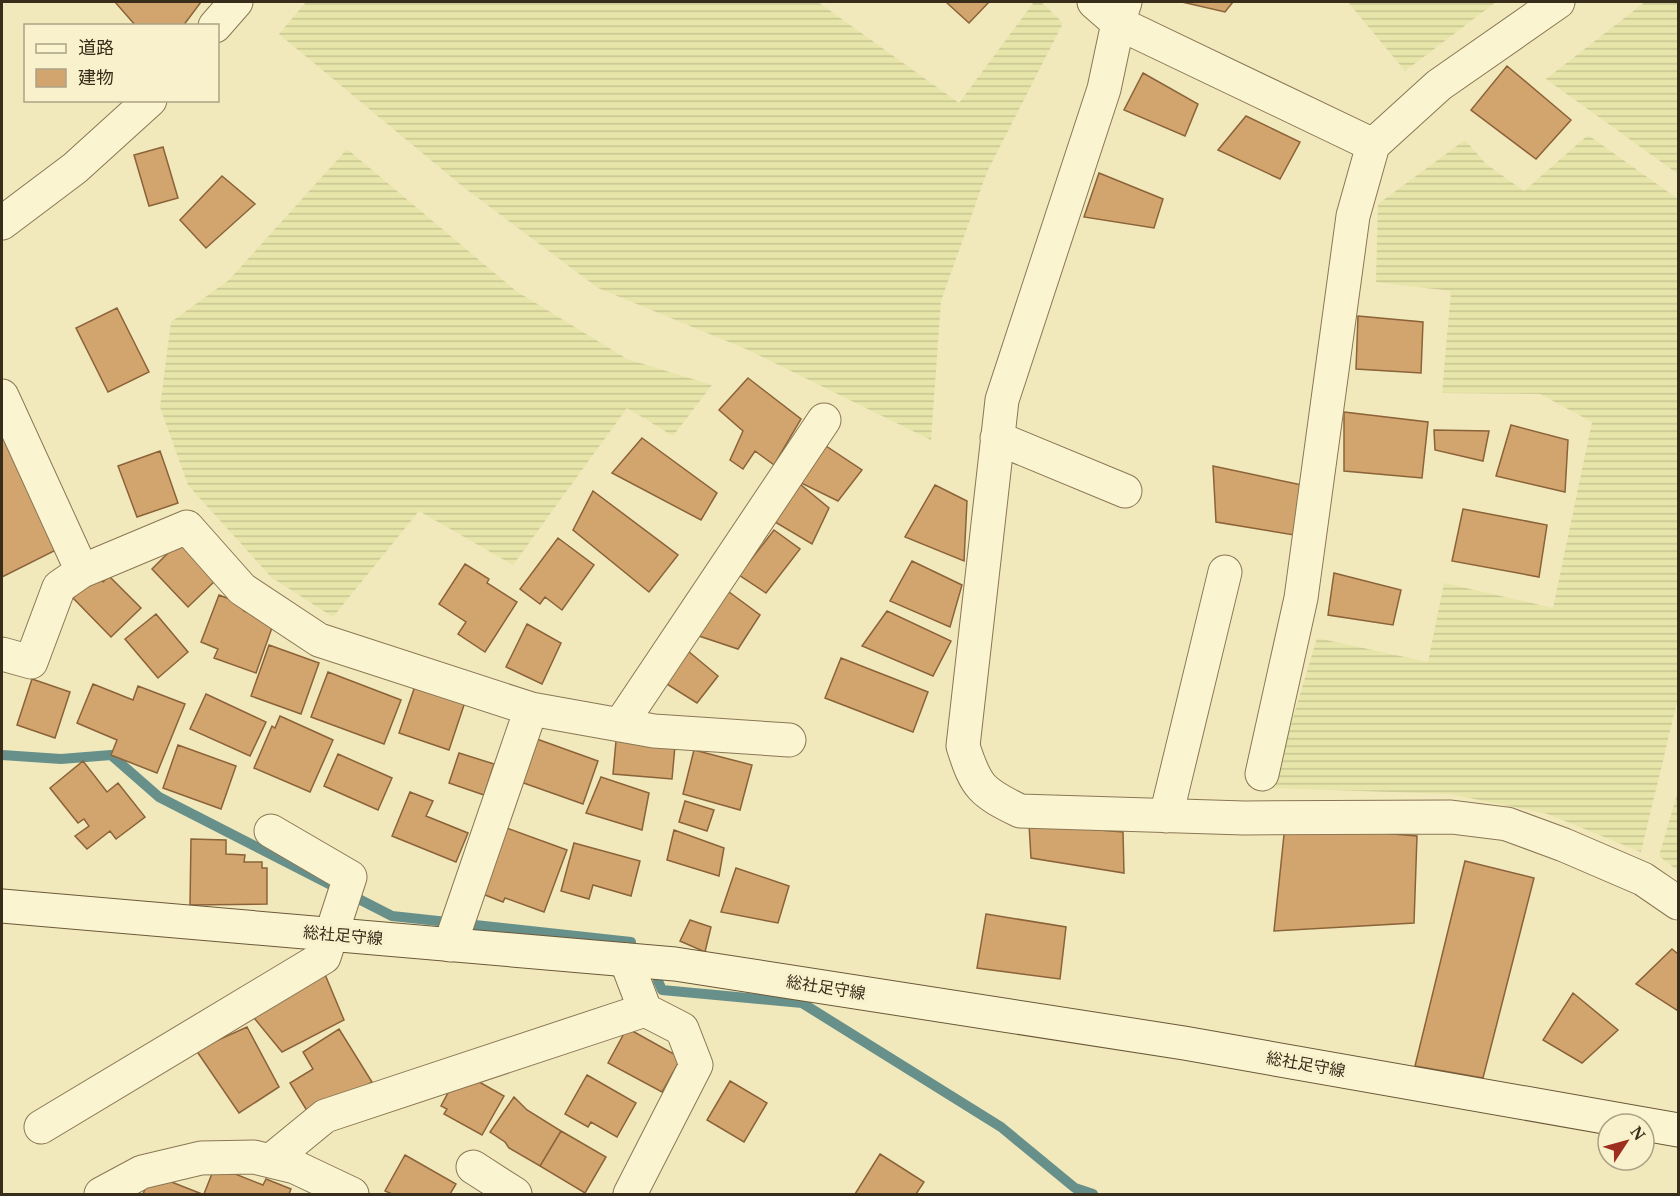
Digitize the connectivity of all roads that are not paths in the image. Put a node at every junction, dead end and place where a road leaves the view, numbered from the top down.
1 (236, 2) edge
2 (1094, 2) edge
3 (1558, 2) edge
4 (1122, 12) edge
5 (217, 24) edge
6 (148, 102) edge
7 (1373, 144) junction
8 (2, 223) edge
9 (2, 396) edge
10 (824, 420) dead end
11 (997, 438) junction
12 (1125, 491) dead end
13 (82, 571) junction
14 (1225, 572) dead end
15 (2, 654) edge
16 (531, 709) junction
17 (620, 725) junction
18 (789, 740) dead end
19 (1262, 774) dead end
20 (1166, 816) junction
21 (271, 831) dead end
22 (1678, 903) edge
23 (2, 906) edge
24 (331, 934) junction
25 (450, 945) junction
26 (626, 960) junction
27 (645, 1010) junction
28 (1596, 1116) edge
29 (1656, 1126) edge
30 (41, 1127) dead end
31 (1678, 1130) edge
32 (270, 1161) junction
33 (473, 1167) dead end
34 (101, 1194) edge
35 (352, 1194) edge
36 (514, 1194) edge
37 (630, 1194) edge

1 - 5 street
2 - 4 street
3 - 7 street
4 - 7 street
4 - 11 street
6 - 8 street
7 - 19 street
9 - 13 street
10 - 17 street
11 - 12 street
11 - 20 street
13 - 15 street
13 - 16 street
14 - 20 street
16 - 17 street
16 - 25 street
17 - 18 street
20 - 22 street
21 - 24 street
23 - 24 street, 総社足守線
24 - 25 street, 総社足守線
24 - 30 street
25 - 26 street, 総社足守線
26 - 27 street
26 - 28 street, 総社足守線
27 - 32 street
27 - 37 street
29 - 31 street, 総社足守線
32 - 34 street
32 - 35 street
33 - 36 street

